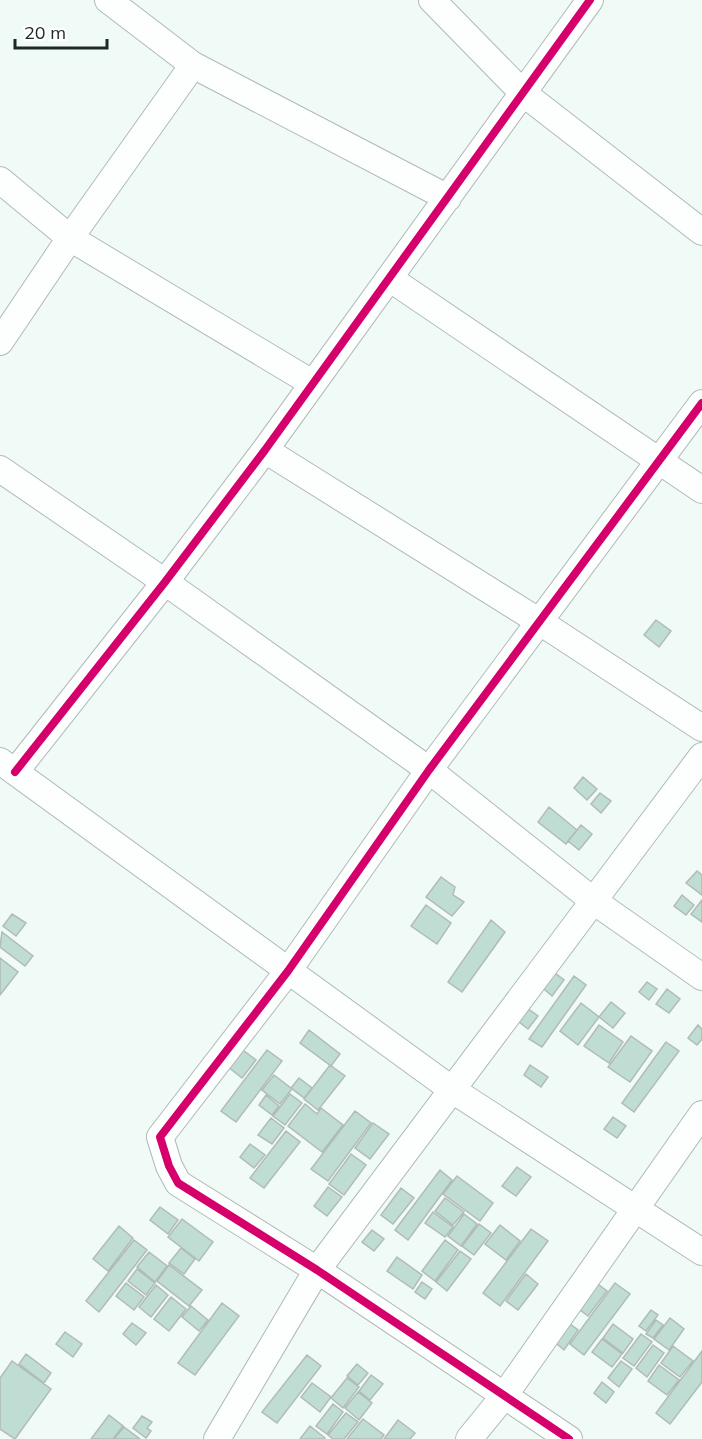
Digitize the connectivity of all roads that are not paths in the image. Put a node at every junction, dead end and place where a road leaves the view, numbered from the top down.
1 (108, 0) edge
2 (432, 0) edge
3 (590, 0) edge
4 (193, 65) junction
5 (523, 93) junction
6 (0, 180) edge
7 (448, 198) junction
8 (702, 232) edge
9 (70, 238) junction
10 (389, 278) junction
11 (0, 342) edge
12 (312, 383) junction
13 (702, 403) edge
14 (265, 450) junction
15 (659, 460) junction
16 (0, 469) edge
17 (702, 490) edge
18 (165, 582) junction
19 (540, 622) junction
20 (702, 728) edge
21 (702, 756) edge
22 (7, 767) edge
23 (429, 770) junction
24 (595, 902) junction
25 (288, 971) junction
26 (702, 977) edge
27 (454, 1091) junction
28 (702, 1114) edge
29 (638, 1209) junction
30 (702, 1252) edge
31 (317, 1270) junction
32 (504, 1396) junction
33 (217, 1439) edge
34 (470, 1439) edge
35 (569, 1439) edge

1 - 4 street
2 - 5 street
3 - 5 street
4 - 7 street
4 - 9 street
5 - 7 street
5 - 8 street
6 - 9 street
7 - 10 street
9 - 11 street
9 - 12 street
10 - 12 street
10 - 15 street
12 - 14 street
13 - 15 street
14 - 18 street
14 - 19 street
15 - 17 street
15 - 19 street
16 - 18 street
18 - 22 street
18 - 23 street
19 - 20 street
19 - 23 street
21 - 24 street
22 - 25 street
23 - 24 street
23 - 25 street
24 - 26 street
24 - 27 street
25 - 27 street
25 - 31 street
27 - 29 street
27 - 31 street
28 - 29 street
29 - 30 street
29 - 32 street
31 - 32 street
31 - 33 street
32 - 34 street
32 - 35 street

